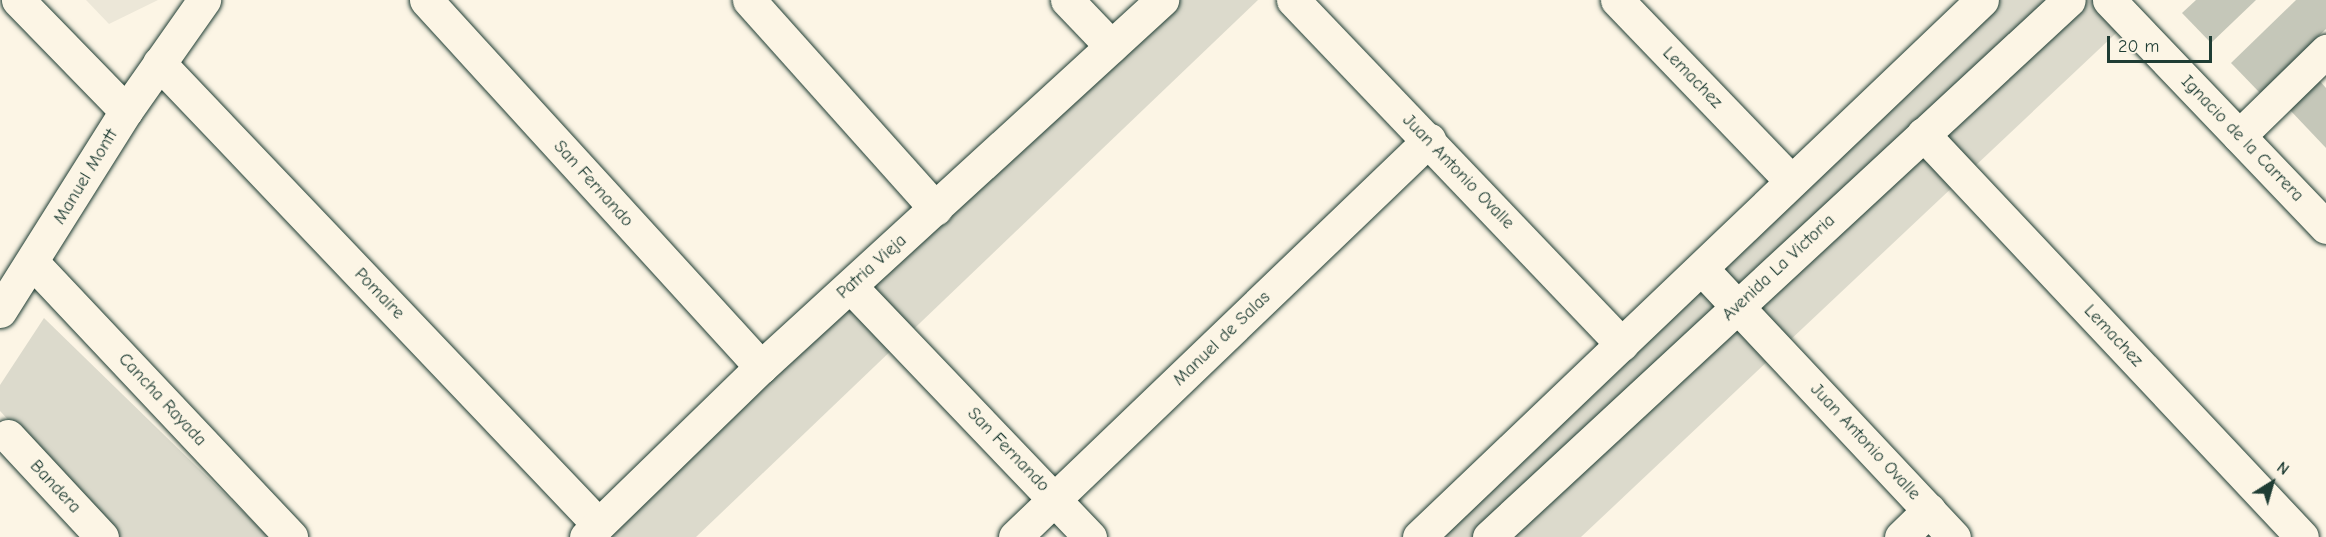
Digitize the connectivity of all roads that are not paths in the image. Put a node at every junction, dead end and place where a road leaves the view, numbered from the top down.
1 (18, 0) edge
2 (204, 0) edge
3 (426, 0) edge
4 (749, 0) edge
5 (1067, 0) edge
6 (1162, 0) edge
7 (1293, 0) edge
8 (1617, 0) edge
9 (2069, 0) edge
10 (2109, 0) edge
11 (1970, 4) edge
12 (1111, 46) junction
13 (2326, 51) edge
14 (159, 63) junction
15 (126, 111) junction
16 (1923, 134) junction
17 (2239, 136) junction
18 (1429, 140) junction
19 (1791, 181) junction
20 (936, 209) junction
21 (2326, 227) edge
22 (34, 264) junction
23 (1702, 269) junction
24 (851, 287) junction
25 (1737, 307) junction
26 (0, 311) edge
27 (1622, 345) junction
28 (761, 367) junction
29 (8, 436) dead end
30 (1055, 499) junction
31 (1929, 510) junction
32 (592, 531) edge
33 (102, 537) edge
34 (291, 537) edge
35 (1015, 537) edge
36 (1090, 537) edge
37 (1419, 537) edge
38 (1489, 537) edge
39 (1901, 537) edge
40 (1954, 537) edge
41 (2302, 537) edge

1 - 15 street, Manuel Montt
2 - 14 street
3 - 28 street, San Fernando
4 - 20 street
5 - 12 street
6 - 12 street, Patria Vieja
7 - 18 street, Juan Antonio Ovalle
8 - 19 street, Lemachez
9 - 16 street, Avenida La Victoria
10 - 17 street, Ignacio de la Carrera
11 - 19 street
12 - 20 street, Patria Vieja
13 - 17 street
14 - 15 street
14 - 32 street, Pomaire
15 - 22 street, Manuel Montt
16 - 25 street, Avenida La Victoria
16 - 41 street, Lemachez
17 - 21 street, Ignacio de la Carrera
18 - 27 street, Juan Antonio Ovalle
18 - 30 street, Manuel de Salas
19 - 23 street
20 - 24 street, Patria Vieja
22 - 26 street, Manuel Montt
22 - 34 street, Cancha Rayada
23 - 25 street, Juan Antonio Ovalle
23 - 27 street
24 - 28 street, Patria Vieja
24 - 30 street, San Fernando
25 - 31 street, Juan Antonio Ovalle
25 - 38 street, Avenida La Victoria
27 - 37 street
28 - 32 street, Patria Vieja
29 - 33 street, Bandera
30 - 35 street, Manuel de Salas
30 - 36 street, San Fernando
31 - 39 street
31 - 40 street, Juan Antonio Ovalle

